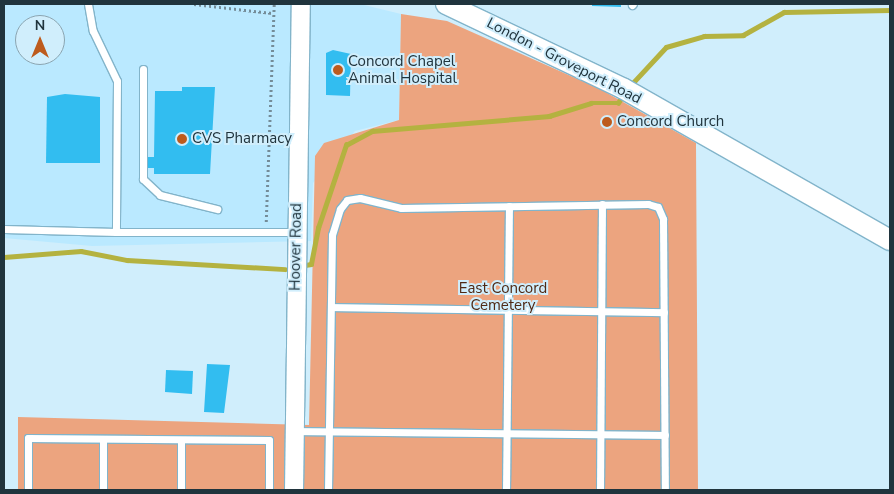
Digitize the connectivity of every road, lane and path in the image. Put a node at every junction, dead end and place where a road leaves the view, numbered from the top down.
1 (88, 4) edge
2 (194, 4) edge
3 (274, 4) edge
4 (301, 4) edge
5 (446, 4) edge
6 (272, 13) junction
7 (143, 69) dead end
8 (602, 204) junction
9 (509, 206) junction
10 (216, 208) dead end
11 (4, 229) edge
12 (116, 232) junction
13 (266, 232) junction
14 (296, 232) junction
15 (890, 240) edge
16 (330, 307) junction
17 (508, 310) junction
18 (601, 311) junction
19 (664, 312) junction
20 (294, 431) junction
21 (328, 432) junction
22 (507, 434) junction
23 (600, 435) junction
24 (664, 435) junction
25 (103, 439) junction
26 (181, 440) junction
27 (28, 490) edge
28 (103, 490) edge
29 (181, 490) edge
30 (269, 490) edge
31 (294, 490) edge
32 (328, 490) edge
33 (506, 490) edge
34 (600, 490) edge
35 (665, 490) edge

1 - 12 lane
2 - 6 path
3 - 6 path
4 - 14 street, Hoover Road
5 - 15 main road, London - Groveport Road
6 - 13 path
7 - 10 lane
8 - 9 lane
8 - 18 lane
8 - 19 lane
9 - 16 lane
9 - 17 lane
11 - 12 lane
12 - 13 lane
13 - 14 lane
14 - 20 street, Hoover Road
16 - 17 lane
16 - 21 lane
17 - 18 lane
17 - 22 lane
18 - 19 lane
18 - 23 lane
19 - 24 lane
20 - 21 lane
20 - 31 street, Hoover Road
21 - 22 lane
21 - 32 lane
22 - 23 lane
22 - 33 lane
23 - 24 lane
23 - 34 lane
24 - 35 lane
25 - 26 lane
25 - 27 lane
25 - 28 lane
26 - 29 lane
26 - 30 lane

